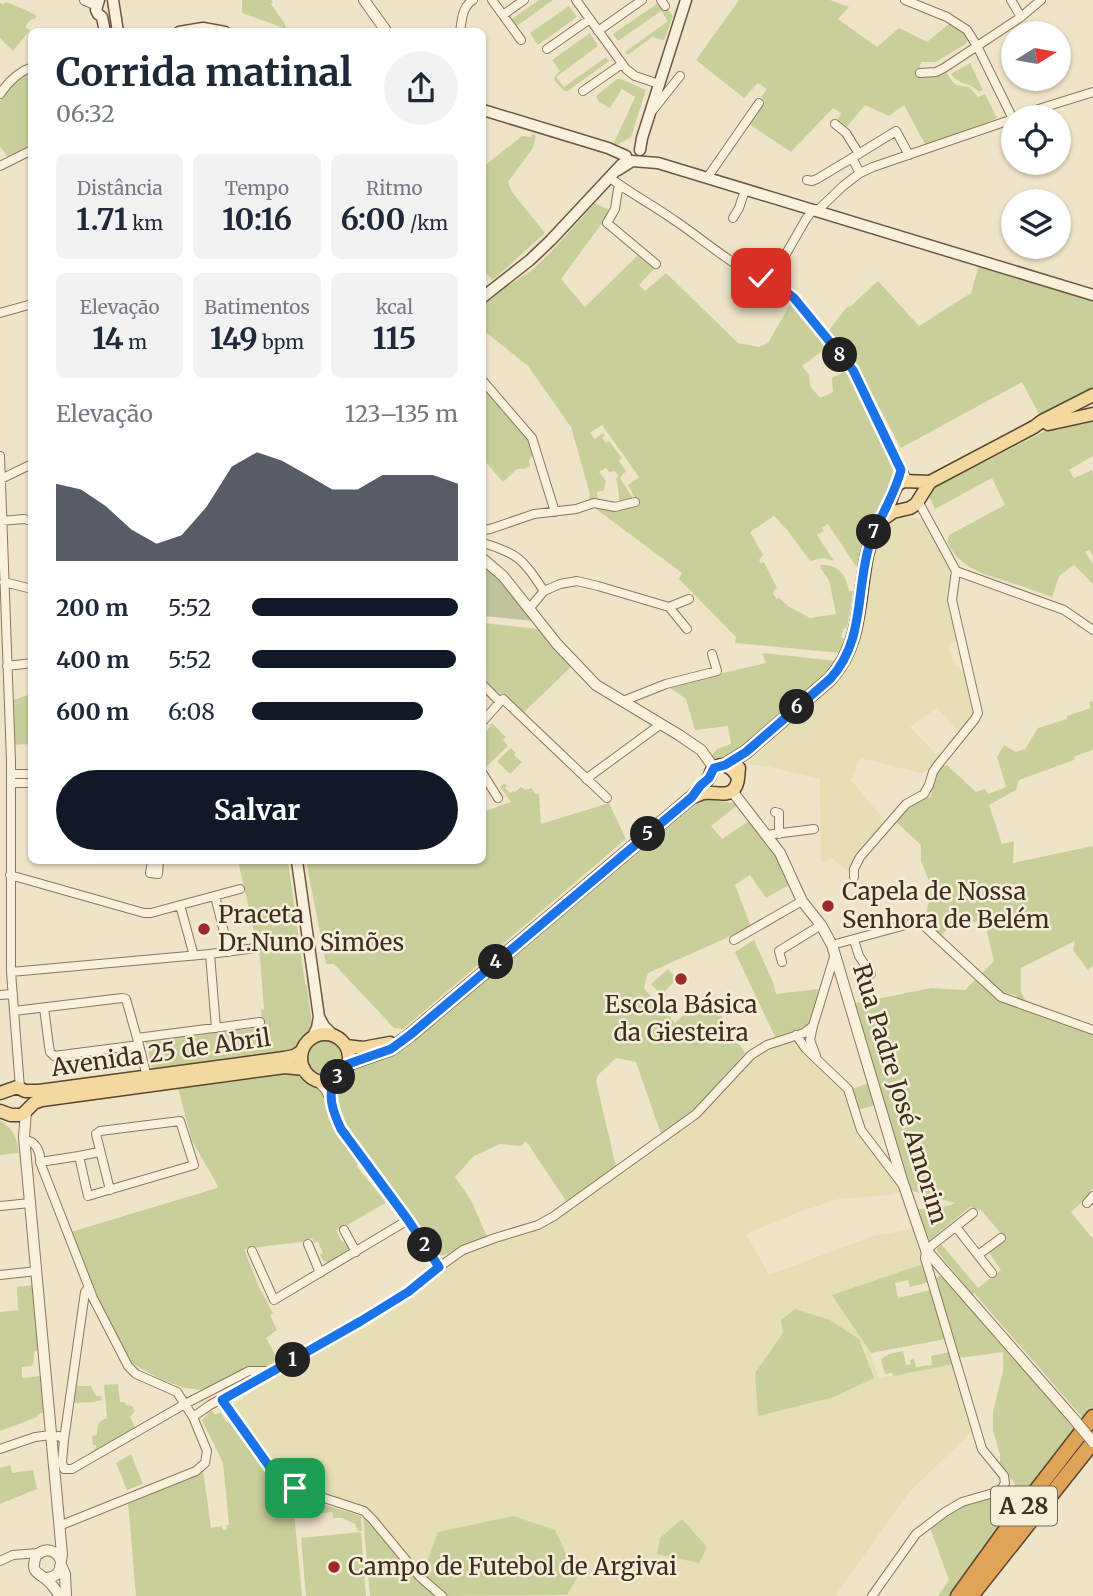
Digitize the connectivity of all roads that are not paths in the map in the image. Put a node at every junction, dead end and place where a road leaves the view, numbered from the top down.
1 (85, 0) edge
2 (364, 0) edge
3 (472, 0) edge
4 (492, 0) edge
5 (523, 0) edge
6 (576, 0) edge
7 (642, 0) edge
8 (686, 0) edge
9 (905, 0) edge
10 (1011, 0) edge
11 (1041, 0) edge
12 (106, 3) edge
13 (503, 15) junction
14 (1021, 17) junction
15 (590, 19) junction
16 (104, 28) edge
17 (116, 28) edge
18 (384, 28) edge
19 (461, 28) edge
20 (598, 31) junction
21 (521, 40) dead end
22 (977, 46) junction
23 (547, 49) dead end
24 (622, 64) junction
25 (28, 69) edge
26 (920, 73) dead end
27 (680, 76) dead end
28 (659, 84) junction
29 (583, 91) dead end
30 (1093, 92) edge
31 (0, 94) edge
32 (759, 103) dead end
33 (1007, 105) edge
34 (1051, 105) edge
35 (486, 111) edge
36 (649, 115) junction
37 (1001, 123) edge
38 (835, 124) dead end
39 (613, 150) junction
40 (28, 152) edge
41 (634, 152) junction
42 (909, 155) junction
43 (855, 156) junction
44 (0, 166) edge
45 (618, 170) junction
46 (860, 173) junction
47 (610, 178) junction
48 (707, 178) junction
49 (807, 180) dead end
50 (623, 188) junction
51 (745, 190) junction
52 (813, 210) junction
53 (733, 218) dead end
54 (656, 264) dead end
55 (771, 280) junction
56 (486, 295) edge
57 (1093, 295) edge
58 (28, 305) edge
59 (0, 313) edge
60 (486, 384) edge
61 (1093, 395) edge
62 (1093, 414) edge
63 (1034, 427) junction
64 (0, 456) edge
65 (28, 466) edge
66 (1, 479) edge
67 (902, 482) junction
68 (930, 482) junction
69 (635, 502) dead end
70 (913, 503) junction
71 (555, 512) junction
72 (28, 520) edge
73 (1, 521) edge
74 (880, 522) junction
75 (486, 529) edge
76 (486, 544) edge
77 (486, 562) edge
78 (956, 571) junction
79 (4, 582) junction
80 (28, 588) edge
81 (544, 591) junction
82 (689, 599) dead end
83 (668, 607) junction
84 (529, 609) junction
85 (687, 629) dead end
86 (1093, 630) edge
87 (712, 654) dead end
88 (28, 664) edge
89 (8, 666) junction
90 (486, 688) edge
91 (6, 699) edge
92 (623, 701) junction
93 (500, 702) junction
94 (0, 710) edge
95 (486, 718) edge
96 (661, 724) junction
97 (746, 752) junction
98 (716, 771) junction
99 (28, 775) edge
100 (737, 776) junction
101 (11, 778) junction
102 (486, 779) edge
103 (586, 779) junction
104 (28, 782) edge
105 (732, 791) junction
106 (716, 792) junction
107 (498, 797) dead end
108 (692, 797) junction
109 (607, 798) dead end
110 (775, 812) dead end
111 (814, 829) dead end
112 (779, 834) junction
113 (766, 835) junction
114 (152, 864) edge
115 (159, 864) edge
116 (297, 864) edge
117 (10, 875) junction
118 (854, 877) dead end
119 (240, 889) dead end
120 (215, 896) junction
121 (802, 901) junction
122 (180, 905) junction
123 (821, 925) junction
124 (734, 940) dead end
125 (854, 940) junction
126 (256, 948) dead end
127 (834, 950) junction
128 (229, 952) junction
129 (210, 954) junction
130 (194, 956) junction
131 (782, 962) dead end
132 (10, 972) junction
133 (871, 974) dead end
134 (13, 994) junction
135 (0, 995) edge
136 (44, 1008) junction
137 (14, 1011) junction
138 (319, 1017) junction
139 (260, 1022) dead end
140 (813, 1026) junction
141 (216, 1028) junction
142 (1093, 1030) edge
143 (331, 1034) junction
144 (798, 1034) junction
145 (410, 1035) junction
146 (313, 1036) junction
147 (138, 1042) junction
148 (346, 1046) junction
149 (302, 1051) junction
150 (815, 1056) junction
151 (348, 1064) junction
152 (304, 1069) junction
153 (147, 1077) junction
154 (337, 1079) junction
155 (318, 1081) junction
156 (14, 1090) edge
157 (331, 1099) junction
158 (28, 1108) junction
159 (6, 1113) edge
160 (25, 1142) junction
161 (99, 1152) junction
162 (79, 1156) junction
163 (40, 1162) junction
164 (894, 1162) junction
165 (110, 1190) junction
166 (30, 1203) junction
167 (0, 1206) edge
168 (973, 1213) dead end
169 (408, 1220) junction
170 (956, 1227) junction
171 (344, 1230) dead end
172 (1001, 1238) dead end
173 (308, 1244) dead end
174 (926, 1250) junction
175 (252, 1251) dead end
176 (356, 1252) junction
177 (978, 1255) junction
178 (439, 1267) junction
179 (37, 1271) junction
180 (946, 1272) junction
181 (320, 1273) junction
182 (992, 1273) dead end
183 (0, 1275) edge
184 (931, 1279) junction
185 (89, 1287) junction
186 (272, 1371) junction
187 (222, 1400) junction
188 (185, 1404) junction
189 (193, 1417) junction
190 (1093, 1417) edge
191 (51, 1436) junction
192 (64, 1440) junction
193 (1093, 1442) edge
194 (0, 1449) edge
195 (59, 1531) junction
196 (42, 1552) junction
197 (0, 1561) edge
198 (61, 1564) junction
199 (45, 1578) junction
200 (60, 1596) edge
201 (66, 1596) edge
202 (442, 1596) edge
203 (872, 1596) edge
204 (958, 1596) edge
205 (971, 1596) edge

1 - 12 street
2 - 18 street
3 - 19 street
4 - 13 street
5 - 13 street
6 - 15 street
7 - 20 street
8 - 28 main road
9 - 22 street
10 - 14 street
11 - 14 street
12 - 16 main road
12 - 17 main road
13 - 21 street
14 - 22 street
15 - 20 street
15 - 23 street
20 - 24 street
22 - 26 street
22 - 33 street
24 - 28 street
24 - 29 street
25 - 31 street
27 - 36 street
28 - 36 main road
30 - 34 street
32 - 48 street
35 - 39 main road
36 - 41 main road
37 - 42 street
38 - 43 street
39 - 41 main road
39 - 45 main road
40 - 44 street
41 - 45 main road
41 - 48 main road
42 - 43 street
42 - 46 street
43 - 46 street
43 - 49 street
45 - 47 main road
46 - 52 street
47 - 50 street
47 - 56 main road
48 - 51 main road
50 - 54 street
50 - 55 street
51 - 52 main road
51 - 53 street
52 - 55 street
52 - 57 main road
55 - 67 street
58 - 59 street
60 - 71 street
61 - 63 main road
62 - 63 main road
63 - 68 main road
64 - 66 street
65 - 66 street
66 - 73 street
67 - 68 main road
67 - 70 main road
67 - 70 main road
67 - 74 main road
68 - 70 main road
69 - 71 street
70 - 74 main road
70 - 78 street
71 - 75 street
72 - 73 street
73 - 79 street
74 - 97 main road
76 - 81 street
77 - 84 street
78 - 86 street
78 - 118 street
79 - 80 street
79 - 89 street
81 - 83 street
81 - 84 street
82 - 83 street
83 - 85 street
84 - 92 street
87 - 92 street
88 - 89 street
89 - 91 street
90 - 93 street
91 - 94 street
91 - 101 street
92 - 96 street
93 - 95 street
93 - 103 street
96 - 98 street
96 - 103 street
97 - 98 main road
97 - 100 main road
98 - 100 main road
98 - 106 main road
98 - 108 main road
99 - 101 street
100 - 105 main road
101 - 104 street
101 - 117 street
102 - 107 street
103 - 109 street
105 - 106 main road
105 - 113 street, Rua Padre José Amorim
106 - 108 main road
108 - 145 main road
110 - 112 street
111 - 112 street
112 - 113 street
113 - 121 street, Rua Padre José Amorim
114 - 115 street
116 - 138 main road
117 - 122 street
117 - 132 street
119 - 120 street
120 - 122 street
120 - 128 street
121 - 123 street, Rua Padre José Amorim
121 - 124 street
122 - 130 street
123 - 127 street, Rua Padre José Amorim
123 - 131 street
125 - 127 street
125 - 133 street
125 - 142 street
126 - 128 street
127 - 140 street
127 - 164 street, Rua Padre José Amorim
128 - 129 street
129 - 130 street
129 - 141 street
130 - 132 street
132 - 134 street
134 - 135 street
134 - 137 street
136 - 137 street
136 - 147 street
136 - 147 street
137 - 156 street
138 - 143 main road
138 - 146 main road
139 - 141 street
140 - 144 street
140 - 150 street
141 - 147 street
143 - 146 main road
143 - 148 main road
144 - 150 street
144 - 178 street
145 - 148 main road
145 - 151 main road
146 - 149 main road, Avenida 25 de Abril
147 - 153 street
148 - 151 main road
149 - 152 main road, Avenida 25 de Abril
149 - 153 main road, Avenida 25 de Abril
150 - 164 street
151 - 154 main road
152 - 155 main road, Avenida 25 de Abril
152 - 158 main road, Avenida 25 de Abril
153 - 156 main road, Avenida 25 de Abril
154 - 155 main road
154 - 157 street
155 - 157 street
156 - 158 main road, Avenida 25 de Abril
156 - 159 main road
157 - 169 street
158 - 159 main road, Avenida 25 de Abril
158 - 160 street
159 - 160 street
160 - 163 street
160 - 166 street
161 - 162 street
161 - 165 street
161 - 165 street
162 - 163 street
162 - 165 street
163 - 185 street
164 - 174 street, Rua Padre José Amorim
166 - 167 street
166 - 179 street
168 - 170 street
169 - 176 street
169 - 178 street
170 - 174 street
170 - 177 street
171 - 176 street
172 - 177 street
173 - 181 street
174 - 180 street
174 - 184 street
175 - 181 street
176 - 181 street
177 - 182 street
178 - 186 street
179 - 183 street
179 - 191 street
180 - 184 street
180 - 193 street, bridge
184 - 203 street
185 - 188 street
185 - 192 street
186 - 187 street
186 - 188 street
187 - 189 street
187 - 202 street
188 - 189 street
188 - 192 street
189 - 195 street
190 - 204 highway, A 28
191 - 192 street
191 - 194 street
191 - 195 street
193 - 205 highway, A 28
195 - 196 street
195 - 198 street
196 - 197 street
196 - 198 street
196 - 199 street
198 - 199 street
198 - 201 street
199 - 200 street

